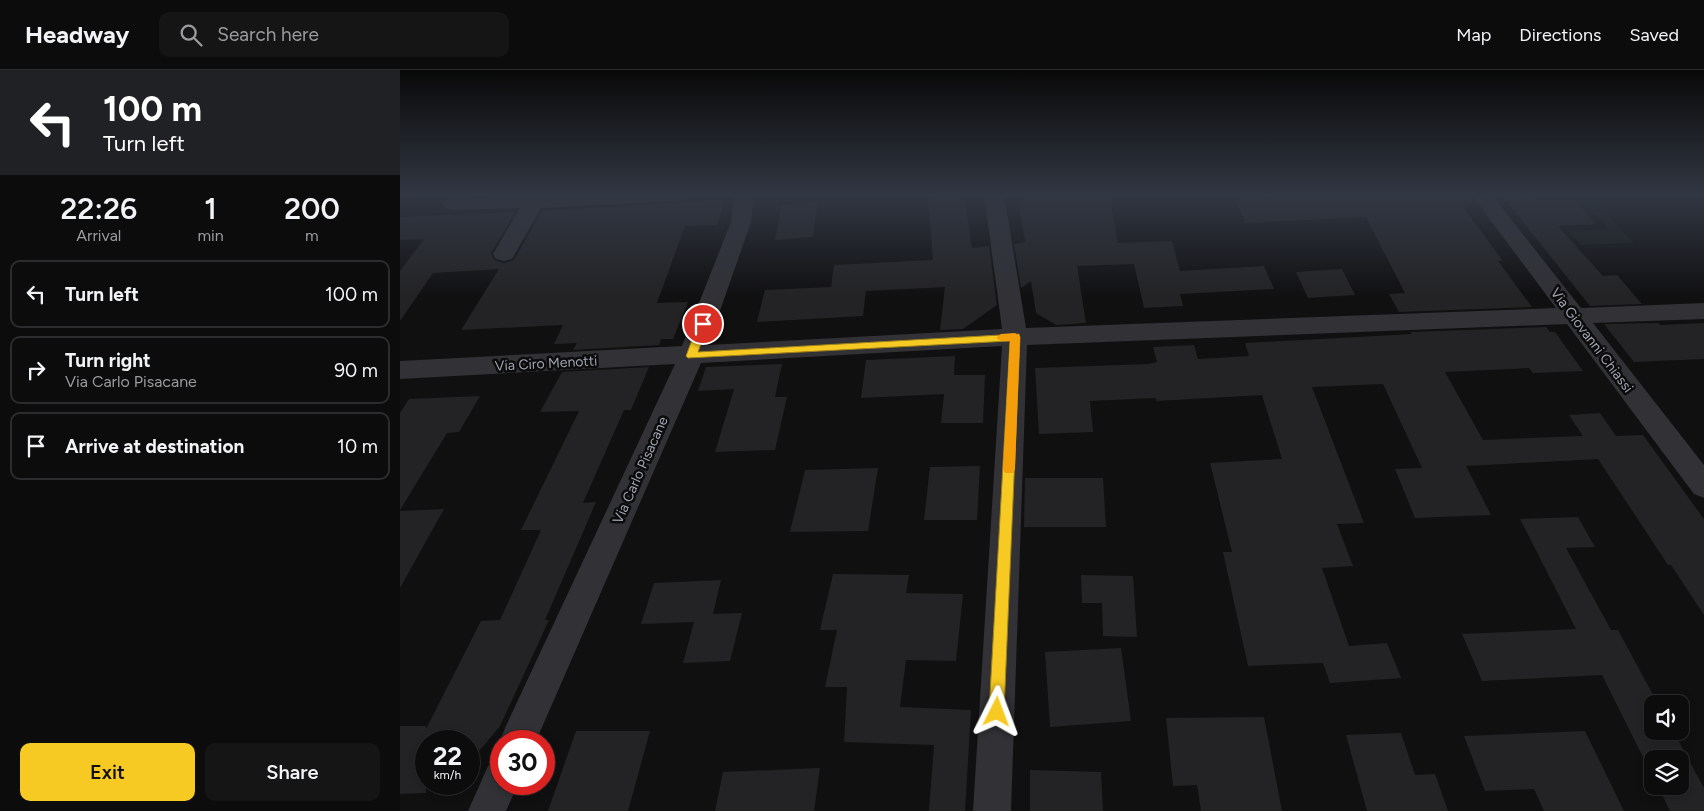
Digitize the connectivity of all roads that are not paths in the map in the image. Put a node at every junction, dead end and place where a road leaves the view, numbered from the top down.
1 (519, 229) edge
2 (739, 229) edge
3 (999, 229) edge
4 (1507, 229) edge
5 (504, 254) dead end
6 (1704, 311) edge
7 (1575, 317) junction
8 (1015, 337) junction
9 (691, 356) junction
10 (400, 370) edge
11 (1704, 486) edge
12 (523, 730) edge
13 (494, 795) edge
14 (487, 811) edge
15 (992, 811) edge

1 - 5 street
2 - 9 street, Via Carlo Pisacane
3 - 8 street
4 - 7 street, Via Giovanni Chiassi
6 - 7 street, Via Ciro Menotti
7 - 8 street, Via Ciro Menotti
7 - 11 street, Via Giovanni Chiassi
8 - 9 street, Via Ciro Menotti
8 - 15 street
9 - 10 street, Via Ciro Menotti
9 - 12 street, Via Carlo Pisacane
13 - 14 street

